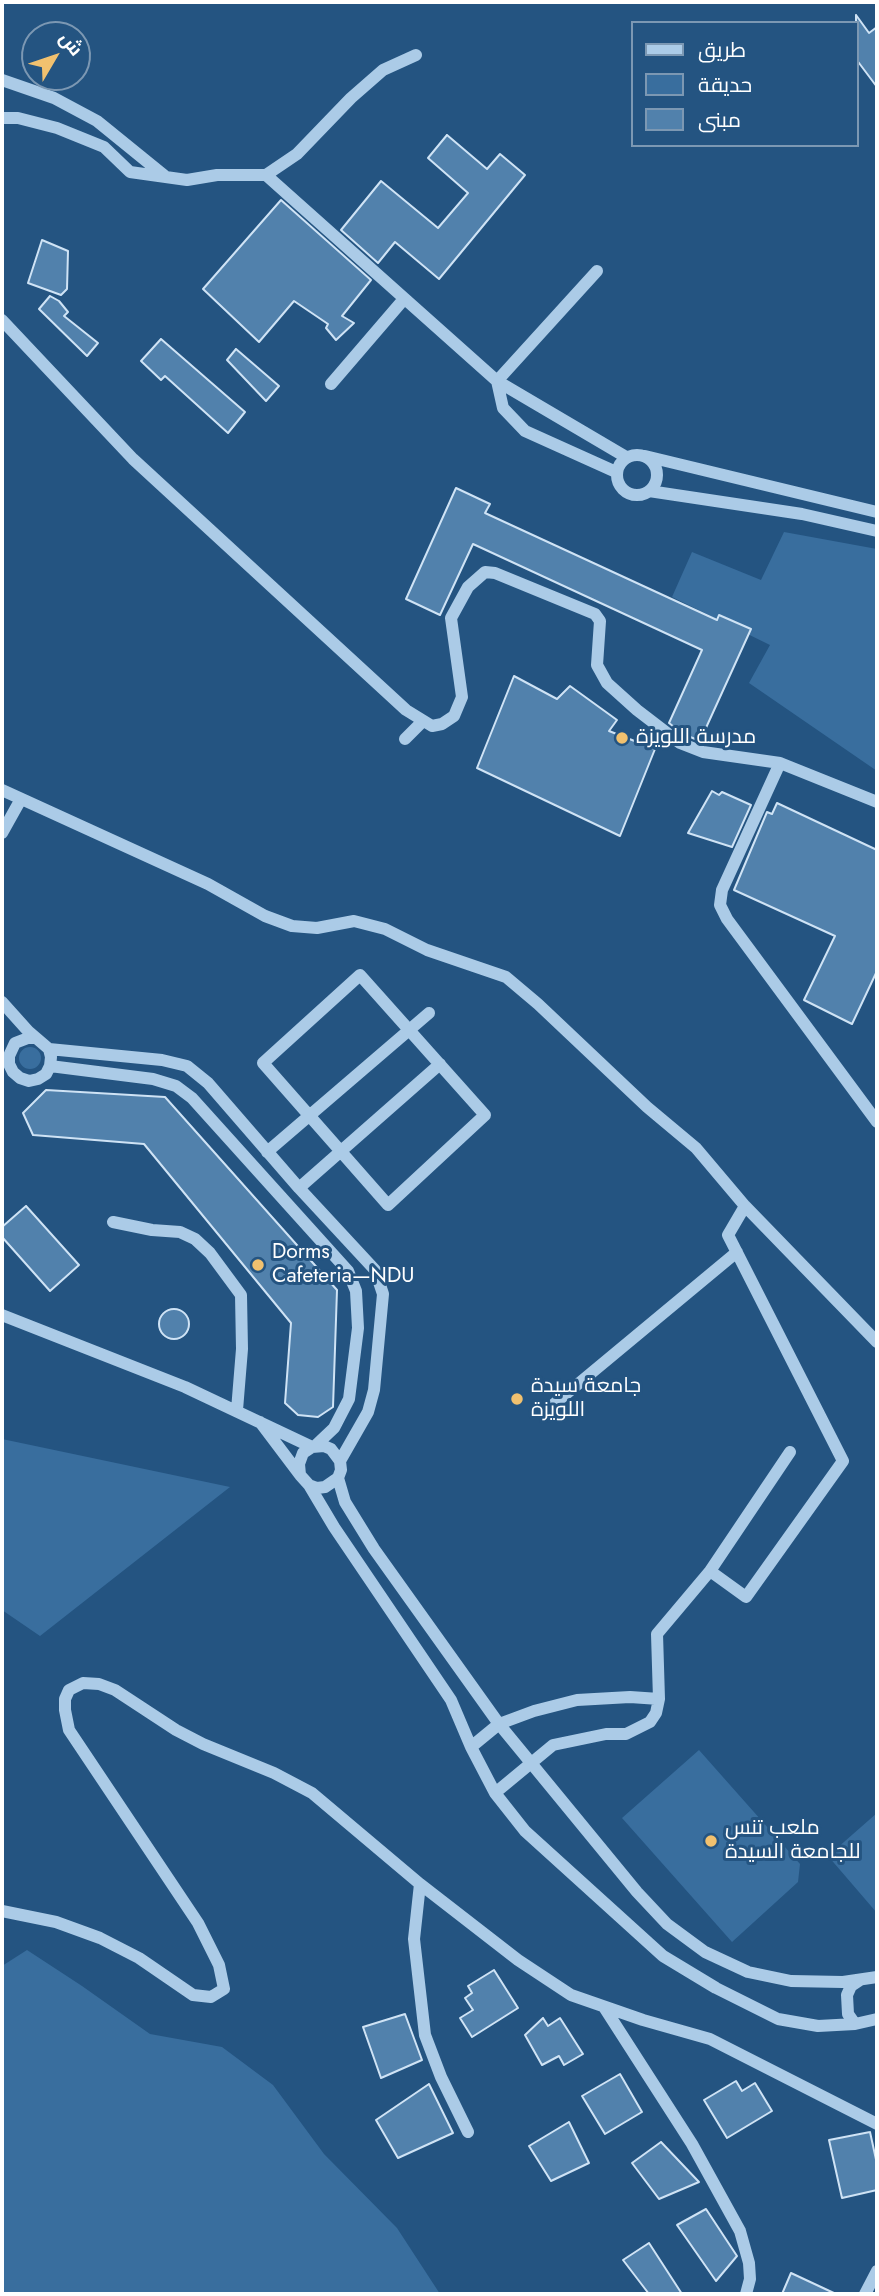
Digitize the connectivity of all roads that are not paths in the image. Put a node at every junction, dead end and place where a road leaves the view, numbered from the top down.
1 (416, 55) dead end
2 (2, 80) edge
3 (2, 118) edge
4 (266, 175) junction
5 (166, 177) junction
6 (597, 271) dead end
7 (404, 299) junction
8 (2, 320) edge
9 (497, 382) junction
10 (331, 384) dead end
11 (645, 456) junction
12 (626, 457) junction
13 (616, 472) junction
14 (649, 491) junction
15 (877, 512) edge
16 (877, 531) edge
17 (424, 721) junction
18 (405, 739) dead end
19 (780, 763) junction
20 (2, 790) edge
21 (21, 799) junction
22 (877, 802) edge
23 (2, 832) edge
24 (2, 1002) edge
25 (429, 1013) dead end
26 (409, 1030) junction
27 (36, 1038) junction
28 (49, 1049) junction
29 (5, 1059) edge
30 (440, 1064) junction
31 (50, 1066) junction
32 (309, 1116) junction
33 (877, 1122) edge
34 (341, 1151) junction
35 (267, 1152) junction
36 (299, 1188) junction
37 (745, 1206) junction
38 (113, 1222) dead end
39 (737, 1252) junction
40 (2, 1315) edge
41 (877, 1342) edge
42 (554, 1404) dead end
43 (237, 1410) junction
44 (258, 1419) junction
45 (314, 1446) junction
46 (790, 1452) dead end
47 (340, 1461) junction
48 (338, 1478) junction
49 (305, 1480) junction
50 (710, 1571) junction
51 (659, 1699) junction
52 (499, 1724) junction
53 (471, 1747) junction
54 (531, 1765) junction
55 (495, 1793) junction
56 (419, 1884) junction
57 (2, 1911) edge
58 (877, 1977) edge
59 (860, 1980) junction
60 (604, 2007) junction
61 (877, 2019) edge
62 (855, 2024) junction
63 (877, 2124) edge
64 (468, 2132) dead end
65 (877, 2271) edge
66 (746, 2294) edge
67 (865, 2294) edge

1 - 4 street
2 - 5 street
3 - 5 street
4 - 5 street
4 - 7 street
6 - 9 street
7 - 9 street
7 - 10 street
8 - 17 street
9 - 12 street
9 - 13 street
11 - 12 street
11 - 14 street
11 - 15 street
12 - 13 street
13 - 14 street
14 - 16 street
17 - 18 street
17 - 19 street
19 - 22 street
19 - 33 street
20 - 21 street
21 - 23 street
21 - 37 street
24 - 27 street
25 - 26 street
26 - 30 street
26 - 32 street
26 - 32 street
27 - 28 street
27 - 29 street
28 - 31 street
28 - 35 street
29 - 31 street
30 - 34 street
30 - 34 street
31 - 45 street
32 - 34 street
32 - 35 street
34 - 36 street
35 - 36 street
36 - 47 street
37 - 39 street
37 - 41 street
38 - 43 street
39 - 42 street
39 - 50 street
40 - 43 street
43 - 44 street
44 - 45 street
44 - 49 street
45 - 47 street
45 - 49 street
46 - 50 street
47 - 48 street
48 - 49 street
48 - 52 street
49 - 53 street
50 - 51 street
51 - 52 street
51 - 54 street
52 - 53 street
52 - 54 street
53 - 55 street
54 - 55 street
54 - 59 street
55 - 62 street
56 - 57 street
56 - 60 street
56 - 64 street
58 - 59 street
59 - 62 street
60 - 63 street
60 - 66 street
61 - 62 street
65 - 67 street

